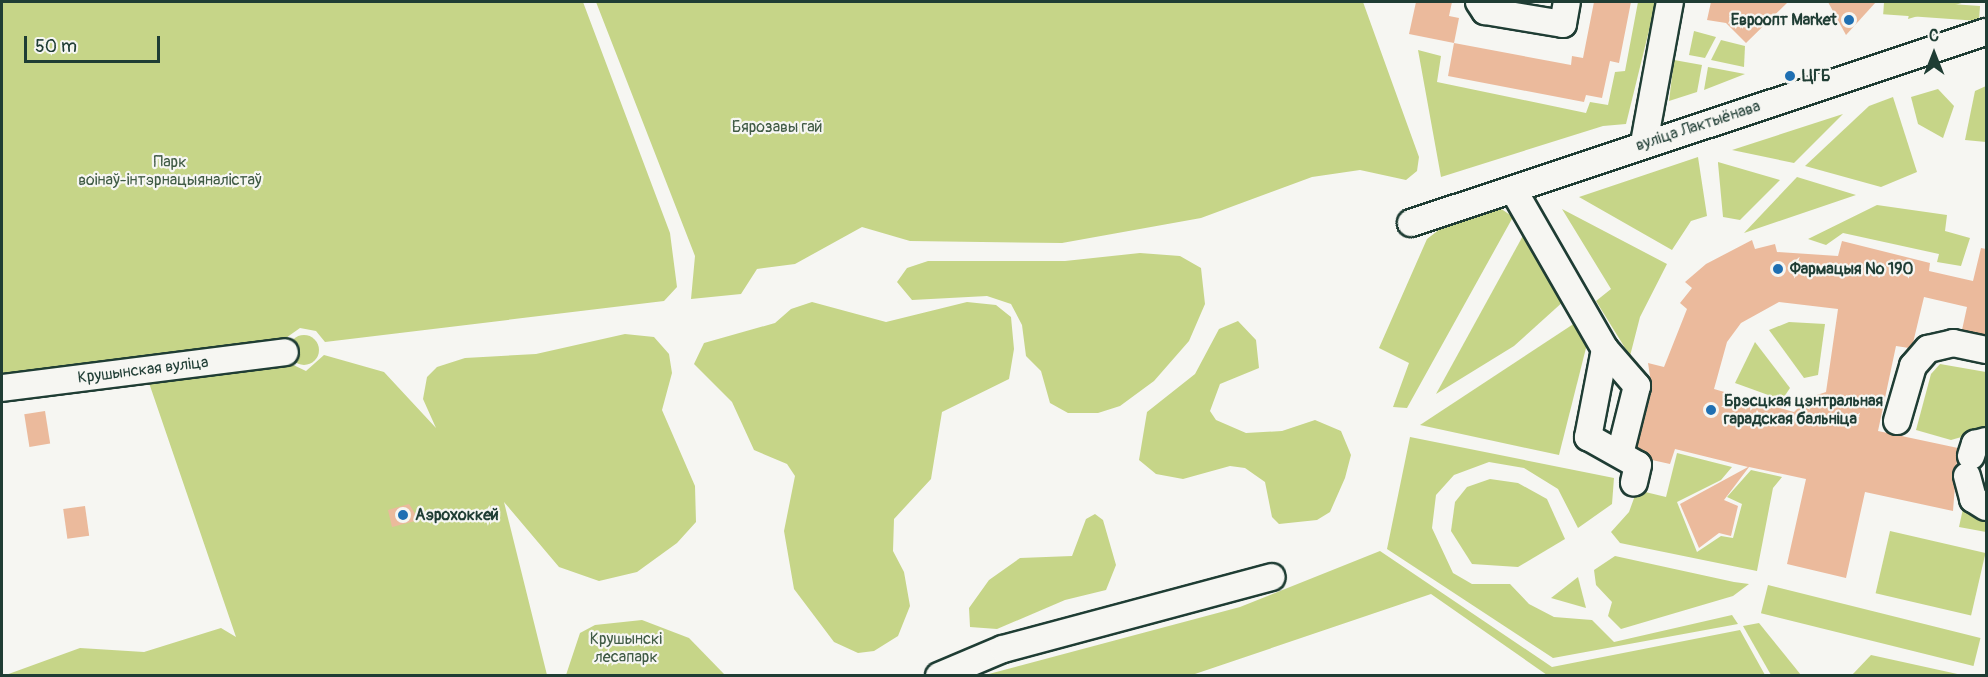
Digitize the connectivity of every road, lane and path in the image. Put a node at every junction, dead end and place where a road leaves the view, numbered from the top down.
1 (1479, 2) edge
2 (1567, 2) edge
3 (1670, 2) edge
4 (1986, 32) edge
5 (1644, 143) junction
6 (1514, 190) junction
7 (1411, 223) dead end
8 (1605, 350) junction
9 (1986, 350) edge
10 (285, 352) dead end
11 (2, 388) edge
12 (1897, 421) dead end
13 (1620, 454) junction
14 (1975, 458) edge
15 (1634, 483) dead end
16 (1986, 507) edge
17 (1271, 577) dead end
18 (939, 675) edge

1 - 2 street
3 - 5 street
4 - 5 street, вуліца Лактыёнава
5 - 6 street, вуліца Лактыёнава
6 - 7 street, вуліца Лактыёнава
6 - 8 street
8 - 13 street
8 - 13 street
9 - 12 street
10 - 11 street, Крушынская вуліца
13 - 15 street
14 - 16 street
17 - 18 street

